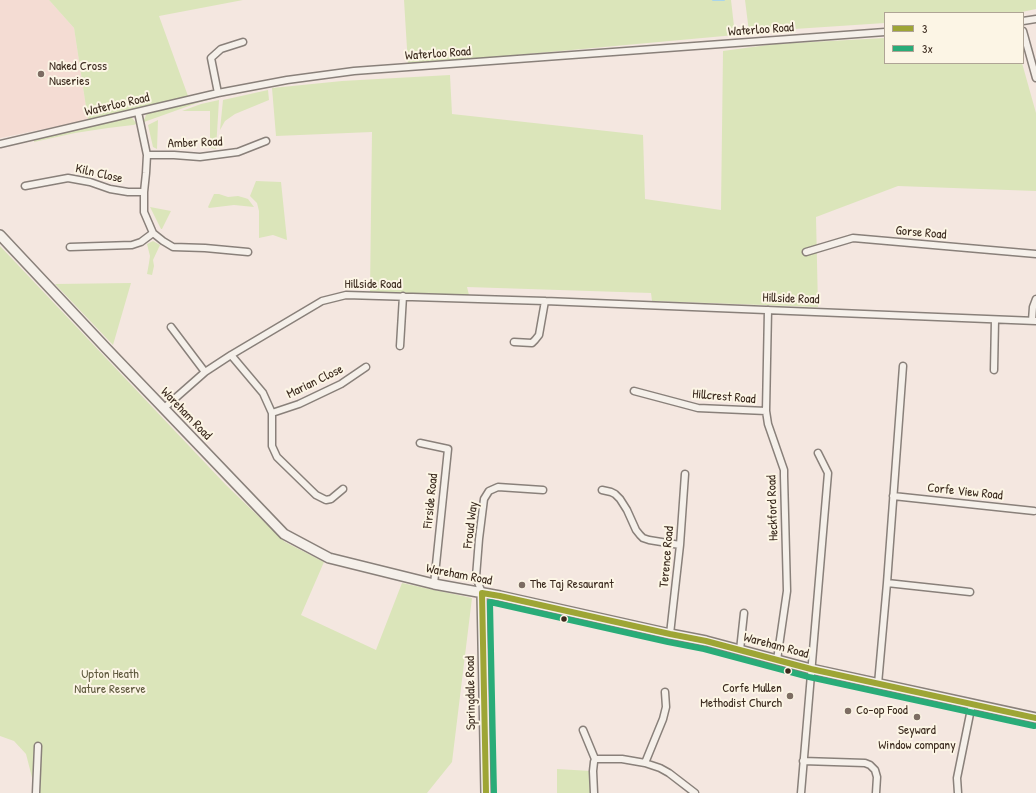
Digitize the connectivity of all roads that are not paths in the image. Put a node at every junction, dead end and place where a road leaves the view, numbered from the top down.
1 (1036, 18) edge
2 (1024, 21) edge
3 (884, 32) edge
4 (1024, 35) edge
5 (243, 42) dead end
6 (1036, 78) edge
7 (218, 93) junction
8 (138, 112) junction
9 (266, 141) dead end
10 (0, 144) edge
11 (146, 155) junction
12 (25, 186) dead end
13 (144, 192) junction
14 (153, 233) junction
15 (0, 235) edge
16 (70, 247) dead end
17 (248, 252) dead end
18 (806, 252) dead end
19 (1036, 254) edge
20 (403, 296) junction
21 (1036, 299) edge
22 (545, 301) junction
23 (768, 310) junction
24 (995, 320) junction
25 (1034, 321) edge
26 (171, 327) dead end
27 (514, 342) dead end
28 (400, 346) dead end
29 (231, 355) junction
30 (903, 366) dead end
31 (366, 367) dead end
32 (994, 370) dead end
33 (205, 372) junction
34 (634, 391) dead end
35 (163, 409) junction
36 (766, 411) junction
37 (272, 413) junction
38 (420, 443) dead end
39 (818, 453) dead end
40 (685, 474) dead end
41 (684, 481) junction
42 (692, 481) dead end
43 (343, 489) dead end
44 (543, 490) dead end
45 (602, 490) dead end
46 (893, 496) junction
47 (1034, 510) dead end
48 (680, 545) junction
49 (887, 583) junction
50 (434, 584) junction
51 (970, 592) dead end
52 (482, 593) junction
53 (744, 613) dead end
54 (670, 634) junction
55 (740, 650) junction
56 (777, 660) junction
57 (811, 669) junction
58 (878, 684) junction
59 (665, 692) dead end
60 (972, 704) junction
61 (1036, 718) edge
62 (583, 730) dead end
63 (38, 746) dead end
64 (595, 759) junction
65 (803, 761) junction
66 (645, 763) junction
67 (36, 793) edge
68 (486, 793) edge
69 (594, 793) edge
70 (696, 793) edge
71 (801, 793) edge
72 (876, 793) edge
73 (958, 793) edge

1 - 2 street
3 - 7 street, Waterloo Road
4 - 6 street
5 - 7 street
7 - 8 street, Waterloo Road
8 - 10 street, Waterloo Road
8 - 11 street
9 - 11 street, Amber Road
11 - 13 street
12 - 13 street, Kiln Close
13 - 14 street
14 - 16 street
14 - 17 street
15 - 35 street, Wareham Road
18 - 19 street, Gorse Road
20 - 22 street, Hillside Road
20 - 28 street
20 - 29 street, Hillside Road
21 - 25 street
22 - 23 street, Hillside Road
22 - 27 street
23 - 24 street, Hillside Road
23 - 36 street, Heckford Road
24 - 25 street, Hillside Road
24 - 32 street
26 - 33 street
29 - 33 street, Hillside Road
29 - 37 street
30 - 46 street
31 - 37 street, Marian Close
33 - 35 street, Hillside Road
34 - 36 street, Hillcrest Road
35 - 50 street, Wareham Road
36 - 56 street, Heckford Road
37 - 43 street
38 - 50 street, Firside Road
39 - 57 street
40 - 41 street, Terence Road
41 - 42 street
41 - 48 street, Terence Road
44 - 52 street, Froud Way
45 - 48 street
46 - 47 street, Corfe View Road
46 - 49 street
48 - 54 street, Terence Road
49 - 51 street
49 - 58 street
50 - 52 street, Wareham Road
52 - 54 street, Wareham Road
52 - 68 street, Springdale Road
53 - 55 street
54 - 55 street, Wareham Road
55 - 56 street, Wareham Road
56 - 57 street, Wareham Road
57 - 58 street, Wareham Road
57 - 65 street
58 - 60 street, Wareham Road
59 - 66 street
60 - 61 street, Wareham Road
60 - 73 street
62 - 64 street
63 - 67 street
64 - 66 street
64 - 69 street
65 - 71 street
65 - 72 street
66 - 70 street

